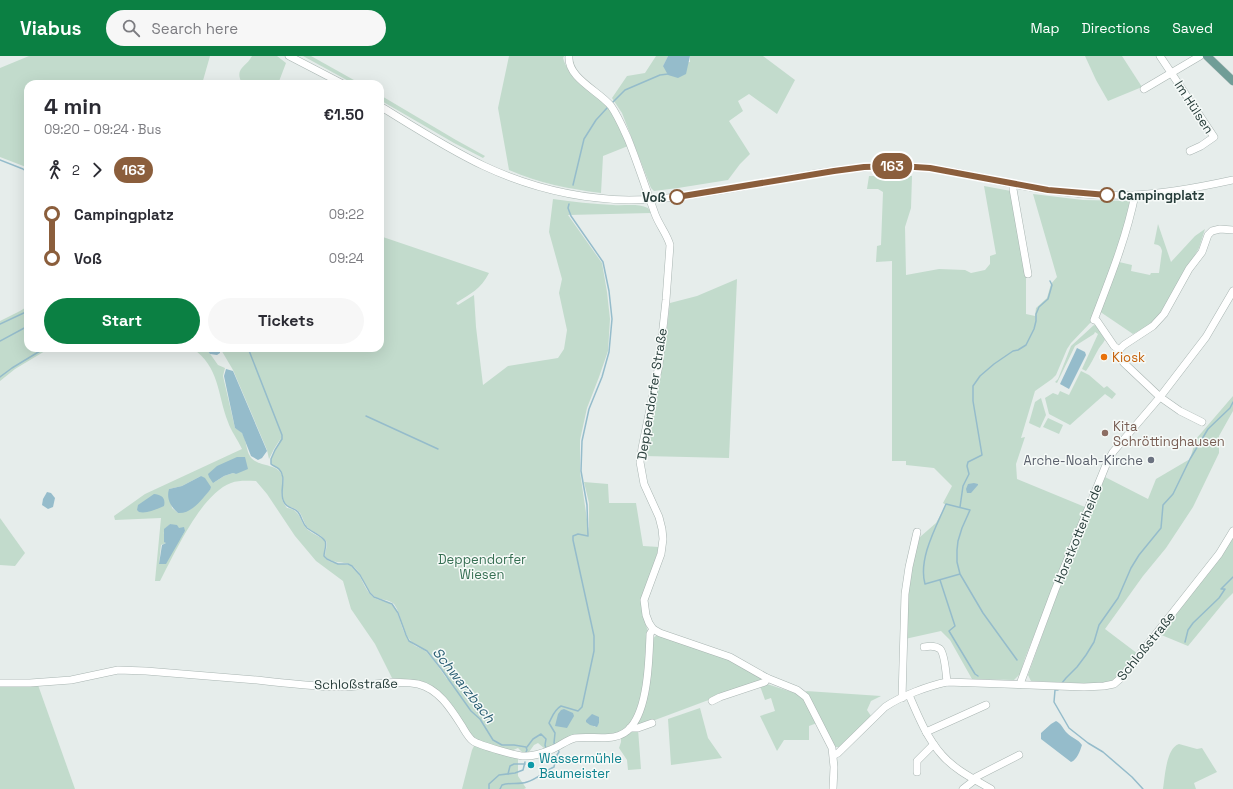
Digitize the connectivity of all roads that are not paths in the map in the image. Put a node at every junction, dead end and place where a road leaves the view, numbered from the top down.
1 (289, 56) edge
2 (569, 56) edge
3 (1160, 56) edge
4 (1200, 56) edge
5 (1207, 56) edge
6 (1172, 73) junction
7 (335, 80) edge
8 (1233, 81) edge
9 (1144, 89) dead end
10 (384, 108) edge
11 (1190, 151) dead end
12 (1233, 180) edge
13 (1014, 184) junction
14 (1135, 195) junction
15 (650, 199) junction
16 (1233, 230) edge
17 (1028, 274) dead end
18 (1233, 291) edge
19 (1119, 350) junction
20 (1160, 397) junction
21 (1202, 422) dead end
22 (1233, 531) edge
23 (917, 532) dead end
24 (653, 629) junction
25 (924, 647) dead end
26 (767, 678) junction
27 (948, 682) junction
28 (0, 683) edge
29 (1020, 684) junction
30 (905, 696) junction
31 (712, 701) dead end
32 (986, 706) dead end
33 (652, 723) dead end
34 (630, 728) junction
35 (926, 732) junction
36 (934, 745) junction
37 (834, 755) junction
38 (1019, 755) dead end
39 (917, 772) dead end
40 (974, 779) junction
41 (833, 789) edge
42 (963, 789) edge
43 (991, 789) edge

1 - 7 street
2 - 15 street, Deppendorfer Straße
3 - 6 street, Im Hülsen
4 - 6 street, Im Hülsen
5 - 8 main road
6 - 9 street, Im Hülsen
6 - 11 street, Im Hülsen
10 - 15 street
12 - 14 street
13 - 14 street
13 - 15 street
13 - 17 street
14 - 19 street
15 - 24 street, Deppendorfer Straße
16 - 19 street
18 - 20 street, Horstkotterheide
19 - 20 street
20 - 21 street
20 - 29 street, Horstkotterheide
22 - 29 street, Schloßstraße
23 - 30 street
24 - 26 street
24 - 34 street
25 - 27 street
26 - 31 street
26 - 37 street
27 - 29 street, Schloßstraße
27 - 30 street, Schloßstraße
28 - 34 street, Schloßstraße
30 - 35 street
30 - 37 street, Schloßstraße
32 - 35 street
33 - 34 street, Schloßstraße
35 - 36 street
36 - 39 street
36 - 40 street
37 - 41 street
38 - 40 street
40 - 42 street
40 - 43 street

